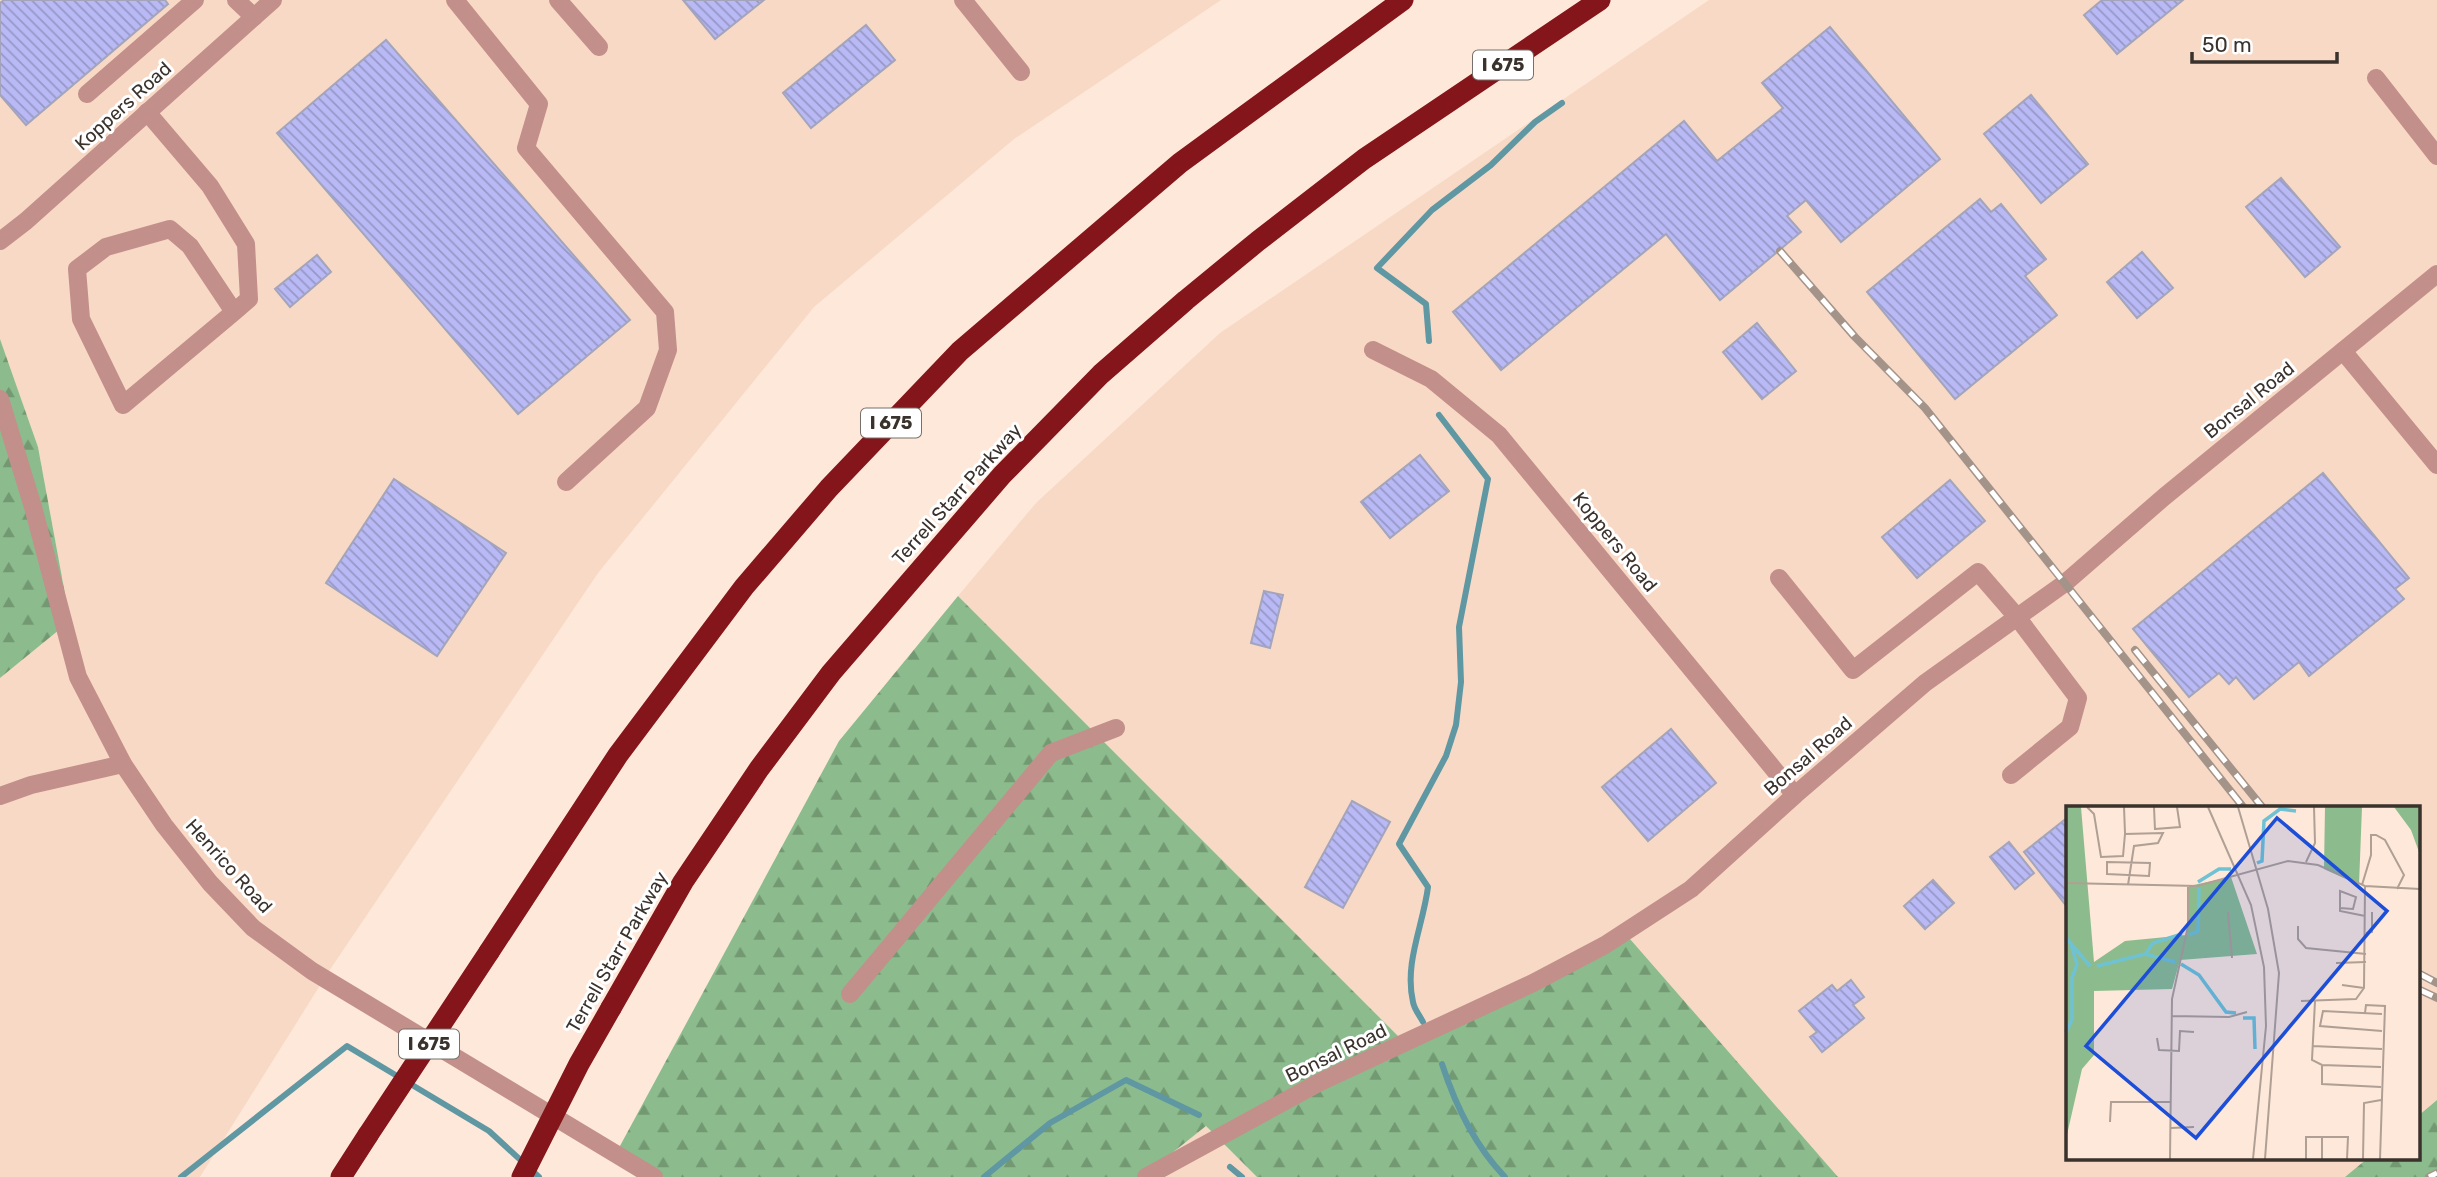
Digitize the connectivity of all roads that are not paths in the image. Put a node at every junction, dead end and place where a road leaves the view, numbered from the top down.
1 (195, 0) edge
2 (236, 0) edge
3 (273, 0) edge
4 (455, 0) edge
5 (558, 0) edge
6 (963, 0) edge
7 (1403, 0) edge
8 (1600, 0) edge
9 (254, 16) junction
10 (598, 47) dead end
11 (1021, 72) dead end
12 (2376, 78) dead end
13 (87, 94) dead end
14 (147, 112) junction
15 (2437, 156) edge
16 (0, 241) edge
17 (2437, 274) edge
18 (234, 312) junction
19 (1373, 351) dead end
20 (2343, 351) junction
21 (0, 399) edge
22 (2437, 465) edge
23 (566, 482) dead end
24 (1779, 578) dead end
25 (2017, 617) junction
26 (1116, 728) dead end
27 (123, 764) junction
28 (2011, 775) dead end
29 (1795, 795) junction
30 (0, 796) edge
31 (850, 995) dead end
32 (341, 1177) edge
33 (522, 1177) edge
34 (654, 1177) edge
35 (1146, 1177) edge

1 - 13 street
2 - 9 street
3 - 9 street, Koppers Road
4 - 23 street
5 - 10 street
6 - 11 street
7 - 32 highway, I 675, bridge
8 - 33 highway, Terrell Starr Parkway / I 675, bridge
9 - 14 street, Koppers Road
12 - 15 street
14 - 16 street, Koppers Road
14 - 18 street
17 - 20 street, Bonsal Road
18 - 18 street
19 - 29 street, Koppers Road
20 - 22 street
20 - 25 street, Bonsal Road
21 - 27 street, Henrico Road
24 - 25 street
25 - 28 street
25 - 29 street, Bonsal Road
26 - 31 street
27 - 30 street
27 - 34 street, Henrico Road
29 - 35 street, Bonsal Road

